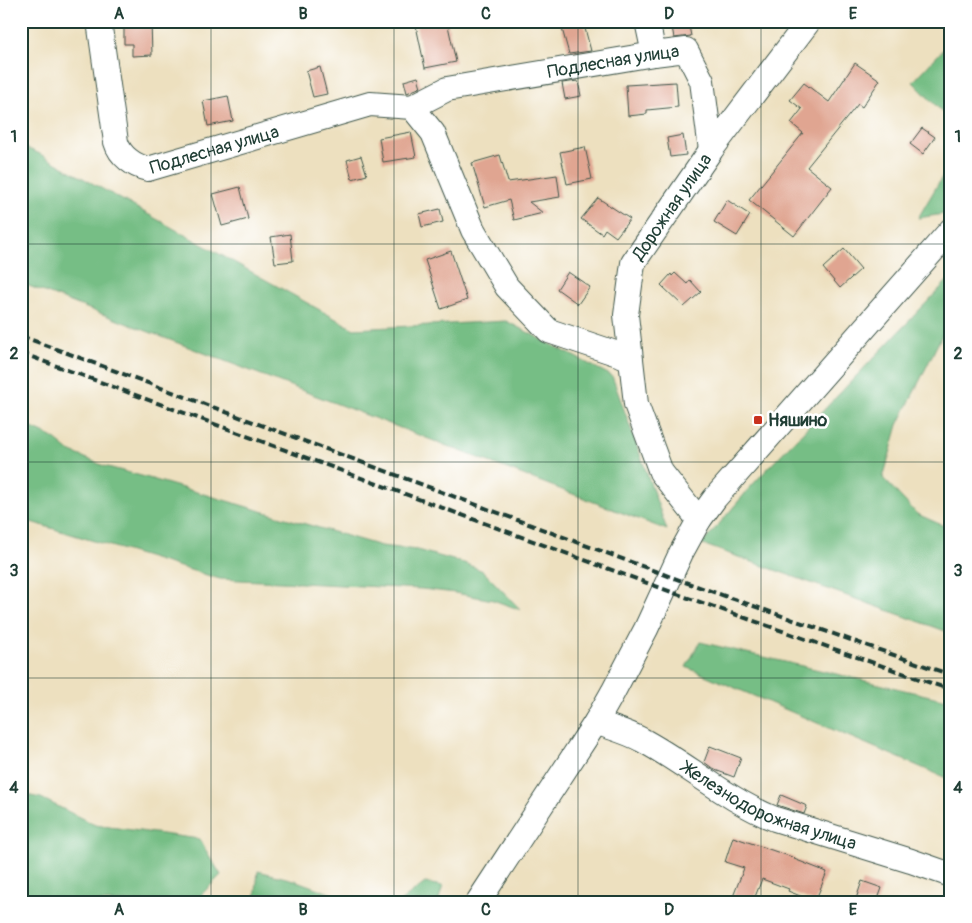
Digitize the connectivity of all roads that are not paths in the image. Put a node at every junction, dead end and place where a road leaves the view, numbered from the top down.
1 (99, 21) edge
2 (647, 21) edge
3 (809, 21) edge
4 (654, 54) junction
5 (412, 107) junction
6 (711, 150) junction
7 (951, 230) edge
8 (630, 358) junction
9 (699, 520) junction
10 (596, 722) junction
11 (951, 875) edge
12 (478, 902) edge

1 - 5 street, Подлесная улица
2 - 4 street
3 - 6 street, Дорожная улица
4 - 5 street, Подлесная улица
4 - 6 street, Подлесная улица
5 - 8 street
6 - 8 street, Дорожная улица
7 - 9 street
8 - 9 street, Дорожная улица
9 - 10 street
10 - 11 street, Железнодорожная улица
10 - 12 street

